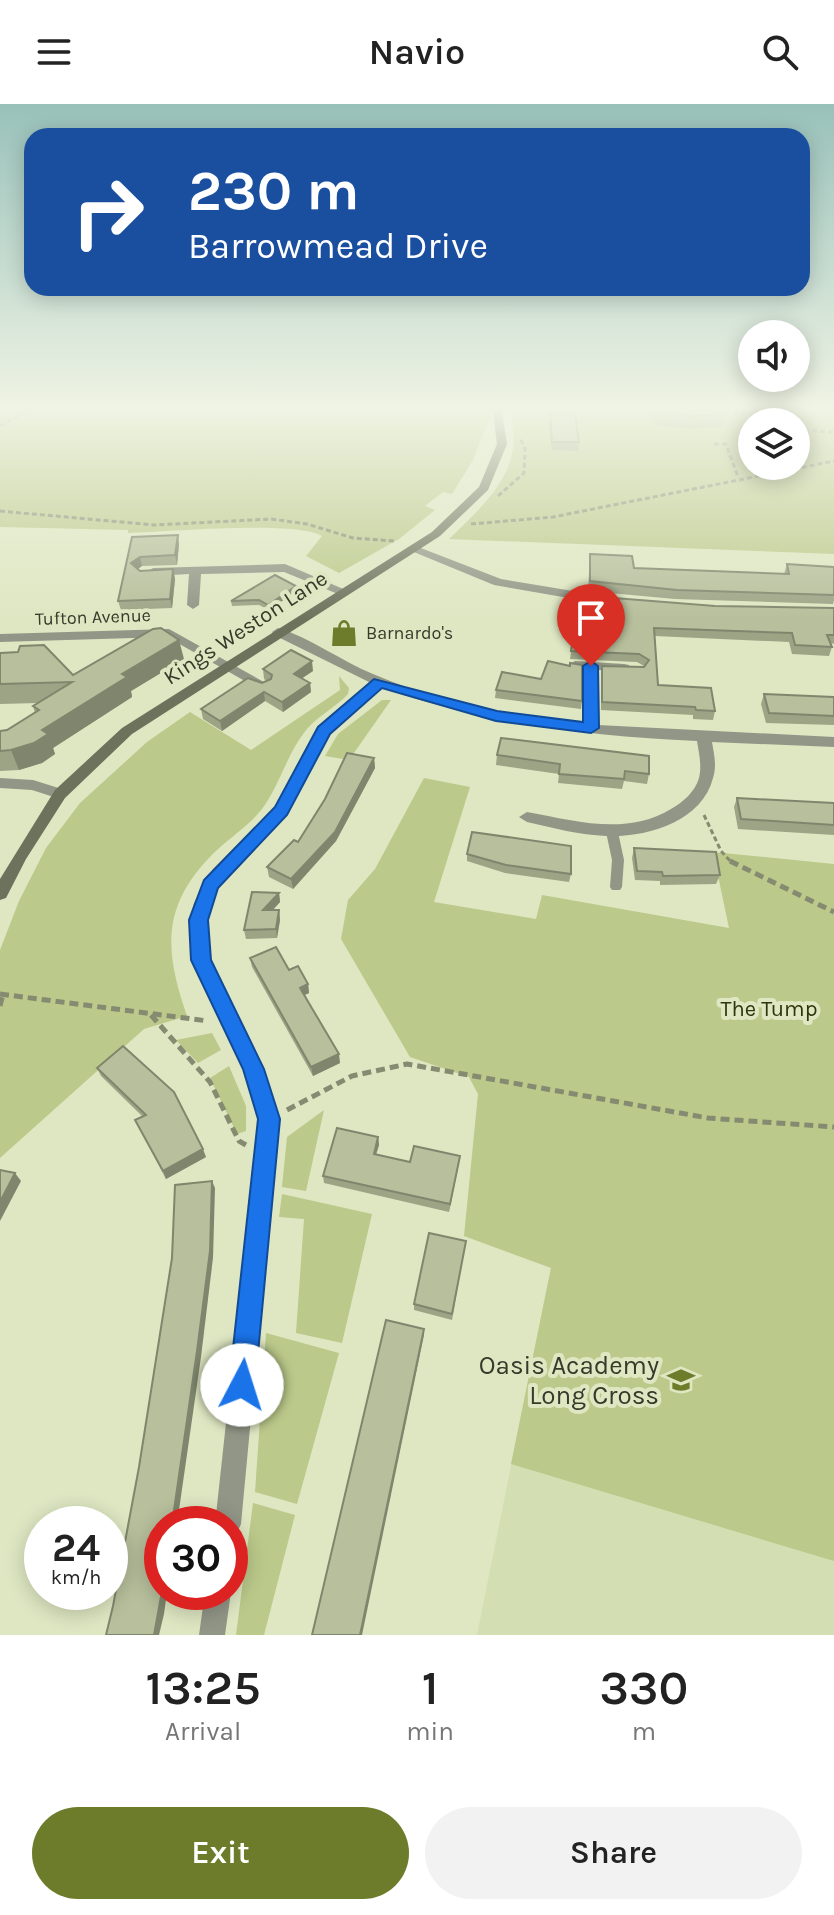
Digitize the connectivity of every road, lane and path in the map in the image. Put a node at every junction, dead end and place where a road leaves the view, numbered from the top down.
1 (488, 477) edge
2 (736, 477) edge
3 (0, 511) edge
4 (460, 524) dead end
5 (413, 548) junction
6 (195, 571) junction
7 (142, 573) edge
8 (342, 591) junction
9 (624, 602) edge
10 (193, 605) dead end
11 (278, 632) junction
12 (0, 638) edge
13 (227, 664) junction
14 (575, 665) edge
15 (591, 666) junction
16 (637, 669) edge
17 (380, 682) junction
18 (264, 686) edge
19 (591, 728) junction
20 (704, 736) junction
21 (834, 742) edge
22 (0, 783) edge
23 (60, 794) junction
24 (694, 800) junction
25 (527, 817) dead end
26 (612, 832) junction
27 (616, 887) dead end
28 (0, 894) edge
29 (834, 912) edge
30 (2, 994) edge
31 (0, 1006) edge
32 (150, 1014) junction
33 (229, 1024) junction
34 (269, 1119) junction
35 (834, 1127) edge
36 (266, 1159) junction
37 (230, 1506) edge
38 (215, 1610) edge
39 (212, 1635) edge

1 - 5 street, Kings Weston Lane
2 - 4 path
3 - 5 path
5 - 8 street, Kings Weston Lane
5 - 9 street
6 - 7 street
6 - 8 street
6 - 10 street
8 - 11 street, Kings Weston Lane
11 - 13 street, Kings Weston Lane
11 - 17 street
12 - 13 street, Tufton Avenue
13 - 18 street, Tufton Avenue
13 - 23 street, Kings Weston Lane
14 - 15 street
15 - 16 street
15 - 19 street
17 - 19 street
17 - 33 street
19 - 20 street
20 - 21 street
20 - 24 street
22 - 23 street
23 - 28 street, Kings Weston Lane
24 - 26 street
24 - 29 path
25 - 26 street
26 - 27 lane
30 - 31 path
30 - 32 path
32 - 33 path
32 - 36 path
33 - 34 street
34 - 35 path
34 - 36 street
36 - 37 street
38 - 39 street

